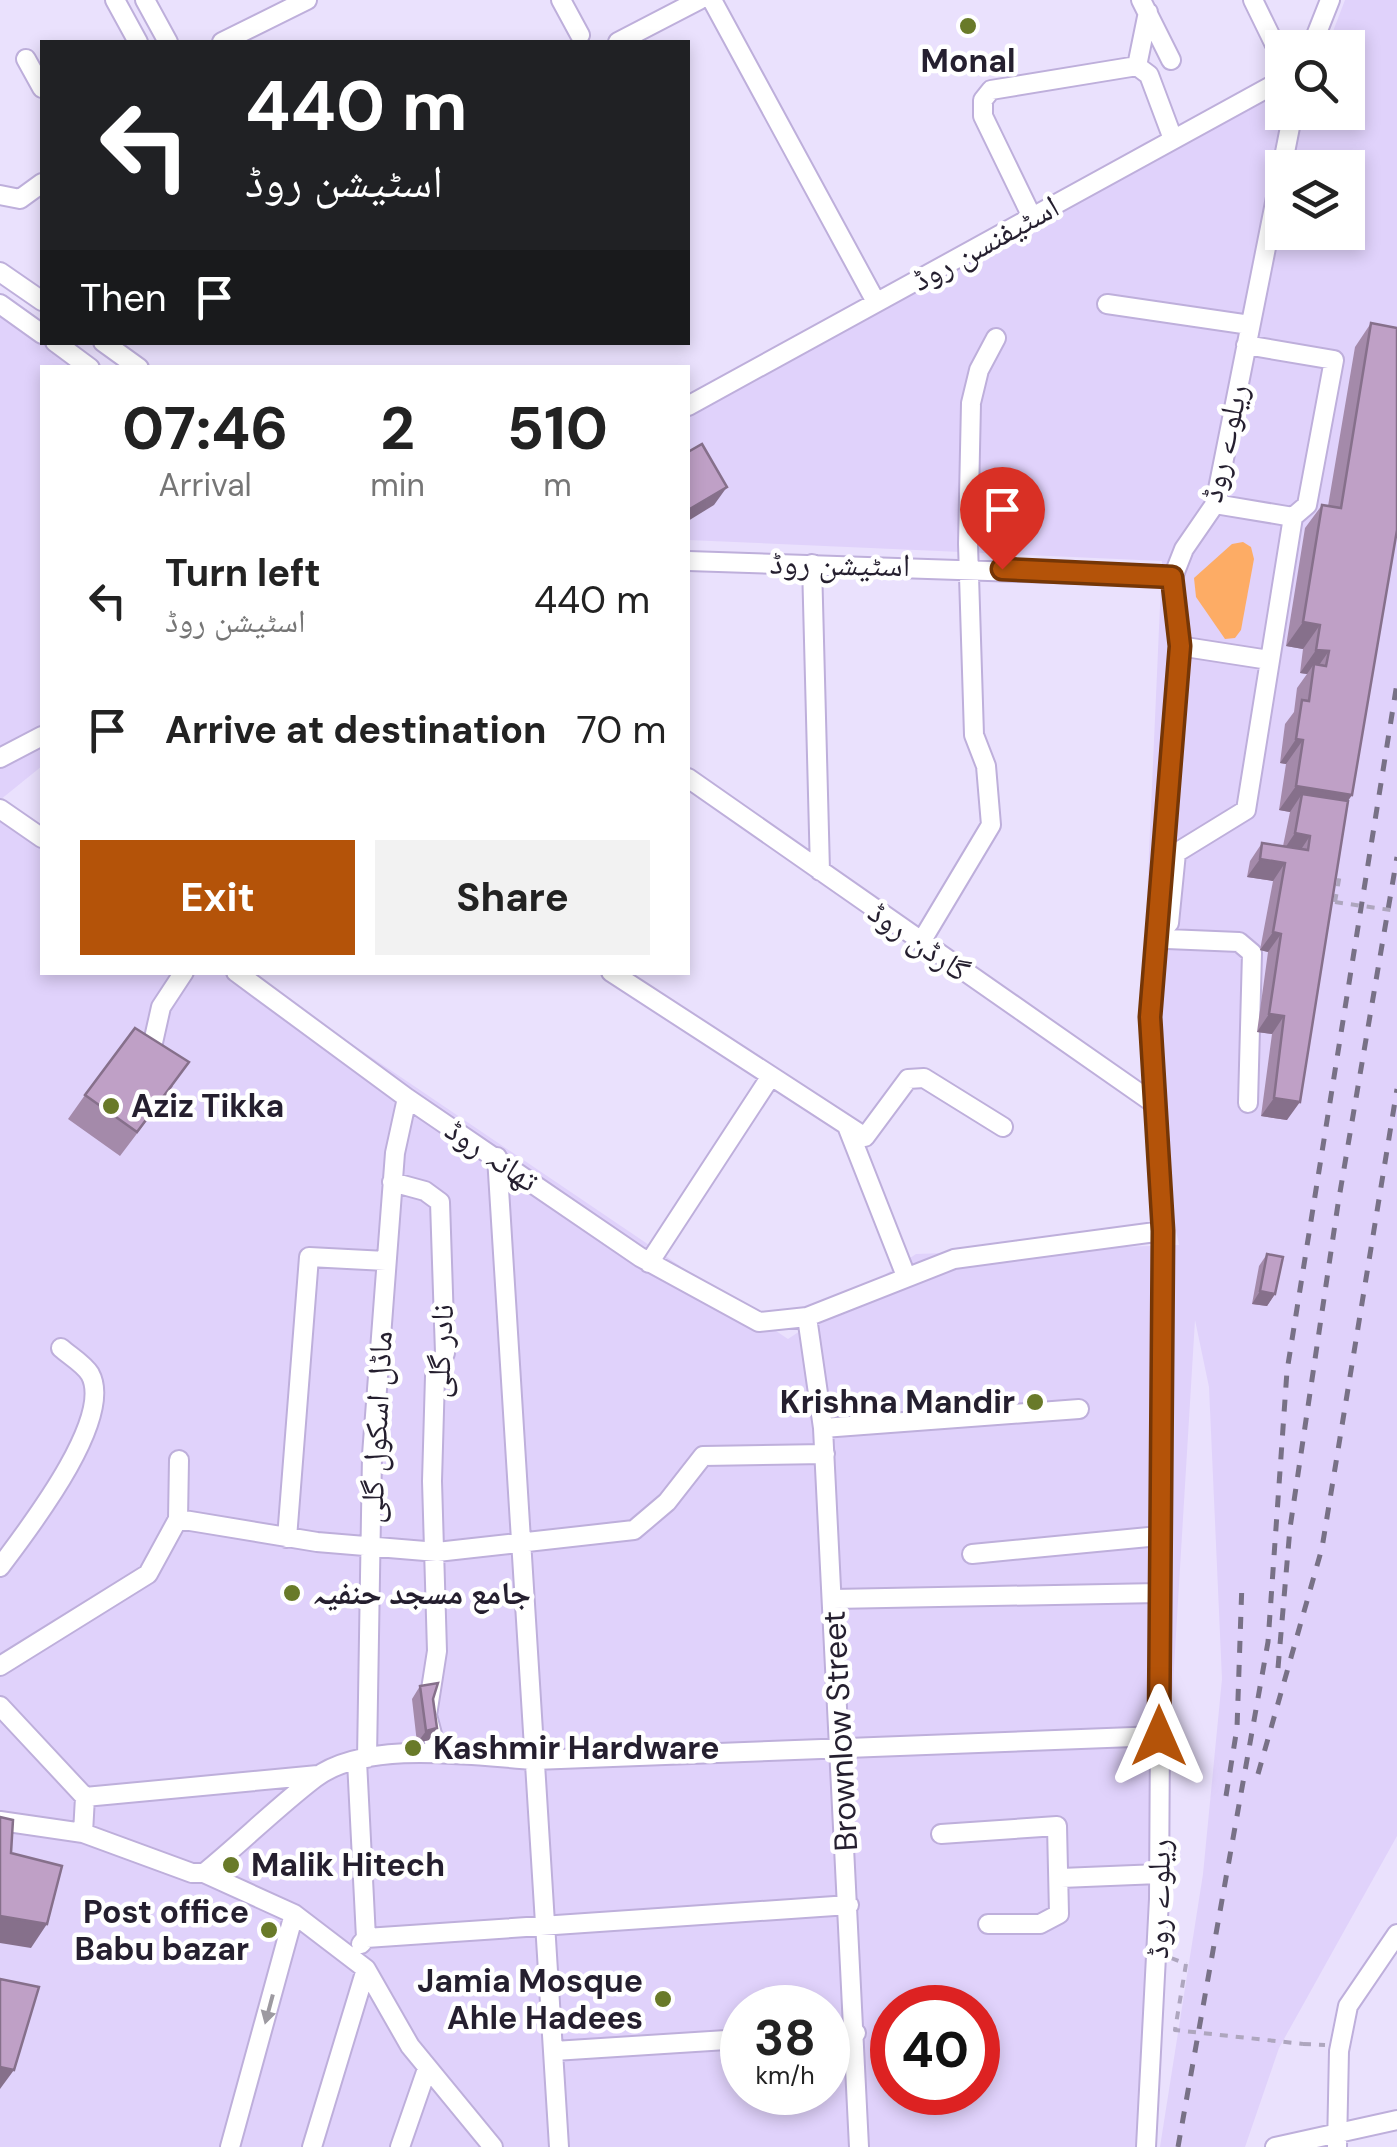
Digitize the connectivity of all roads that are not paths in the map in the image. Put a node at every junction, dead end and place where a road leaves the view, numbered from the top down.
1 (115, 0) edge
2 (144, 0) edge
3 (561, 0) edge
4 (699, 0) edge
5 (712, 0) edge
6 (1252, 0) edge
7 (1330, 0) edge
8 (299, 2) edge
9 (1144, 6) edge
10 (1267, 30) edge
11 (1318, 30) edge
12 (580, 35) dead end
13 (137, 40) edge
14 (167, 40) edge
15 (227, 40) edge
16 (622, 40) edge
17 (26, 59) dead end
18 (1171, 60) dead end
19 (1137, 66) junction
20 (40, 84) edge
21 (1265, 89) edge
22 (1289, 130) edge
23 (1173, 139) junction
24 (40, 184) edge
25 (0, 195) edge
26 (1032, 217) junction
27 (0, 272) edge
28 (40, 300) edge
29 (876, 302) junction
30 (0, 304) edge
31 (1107, 304) dead end
32 (1250, 324) junction
33 (40, 333) edge
34 (996, 338) dead end
35 (59, 345) edge
36 (107, 345) edge
37 (1246, 346) junction
38 (86, 365) edge
39 (135, 365) edge
40 (690, 405) edge
41 (1215, 504) junction
42 (1292, 518) junction
43 (690, 560) edge
44 (812, 564) junction
45 (968, 568) junction
46 (1172, 577) junction
47 (1180, 646) junction
48 (1269, 660) junction
49 (40, 737) edge
50 (0, 758) edge
51 (690, 779) edge
52 (0, 808) edge
53 (40, 837) edge
54 (820, 872) junction
55 (1167, 939) junction
56 (920, 942) junction
57 (182, 975) edge
58 (240, 975) edge
59 (616, 975) edge
60 (152, 1047) edge
61 (1154, 1050) junction
62 (771, 1076) junction
63 (407, 1098) junction
64 (1152, 1102) junction
65 (1248, 1103) dead end
66 (847, 1125) junction
67 (1003, 1127) dead end
68 (496, 1158) junction
69 (392, 1182) junction
70 (1163, 1231) junction
71 (386, 1262) junction
72 (650, 1263) junction
73 (906, 1276) junction
74 (807, 1317) junction
75 (61, 1348) dead end
76 (1079, 1409) dead end
77 (823, 1428) junction
78 (824, 1454) junction
79 (179, 1460) dead end
80 (178, 1520) junction
81 (1160, 1536) junction
82 (287, 1538) junction
83 (520, 1544) junction
84 (370, 1547) junction
85 (437, 1552) junction
86 (972, 1554) dead end
87 (0, 1567) edge
88 (1159, 1592) junction
89 (833, 1599) junction
90 (0, 1666) edge
91 (0, 1706) edge
92 (1159, 1736) junction
93 (842, 1749) junction
94 (436, 1753) junction
95 (362, 1759) junction
96 (534, 1760) junction
97 (318, 1775) junction
98 (85, 1797) junction
99 (0, 1821) edge
100 (83, 1833) junction
101 (941, 1834) dead end
102 (204, 1873) junction
103 (1160, 1874) junction
104 (1061, 1878) junction
105 (849, 1905) junction
106 (294, 1914) junction
107 (988, 1924) dead end
108 (546, 1925) junction
109 (1397, 1934) edge
110 (366, 1938) junction
111 (359, 1964) junction
112 (850, 2033) edge
113 (856, 2033) junction
114 (720, 2041) edge
115 (554, 2051) junction
116 (428, 2069) junction
117 (1397, 2120) edge
118 (1337, 2141) edge
119 (230, 2147) edge
120 (312, 2147) edge
121 (400, 2147) edge
122 (492, 2147) edge
123 (559, 2147) edge
124 (859, 2147) edge
125 (1146, 2147) edge
126 (1275, 2147) edge

1 - 13 street
2 - 14 street
3 - 12 street
4 - 16 street
5 - 29 street
6 - 10 street
7 - 11 street
8 - 15 street
9 - 18 street
9 - 19 street
17 - 20 street
19 - 23 street
19 - 26 street
21 - 23 street, اسٹیفنسن روڈ
22 - 32 street, ریلوے روڈ
23 - 26 street, اسٹیفنسن روڈ
24 - 25 street
26 - 29 street, اسٹیفنسن روڈ
27 - 28 street
29 - 40 street, اسٹیفنسن روڈ
30 - 33 street
31 - 32 street
32 - 37 street, ریلوے روڈ
34 - 45 street
35 - 38 street
36 - 39 street
37 - 41 street, ریلوے روڈ
37 - 42 street
41 - 42 street
41 - 46 street, ریلوے روڈ
42 - 48 street
43 - 44 street, اسٹیشن روڈ
44 - 45 street, اسٹیشن روڈ
44 - 54 street
45 - 46 street, اسٹیشن روڈ
45 - 56 street
46 - 47 street, ریلوے روڈ
47 - 48 street
47 - 61 street, ریلوے روڈ
48 - 55 street
49 - 50 street
51 - 54 street, گارڈن روڈ
52 - 53 street
54 - 56 street, گارڈن روڈ
55 - 61 street
55 - 65 street
56 - 64 street, گارڈن روڈ
57 - 60 street
58 - 63 street, تھانہ روڈ
59 - 62 street
61 - 64 street, ریلوے روڈ
62 - 66 street
62 - 72 street
63 - 68 street, تھانہ روڈ
63 - 69 street, ماڈل اسکول گلی
64 - 70 street, ریلوے روڈ
66 - 67 street
66 - 73 street
68 - 72 street, تھانہ روڈ
68 - 83 street
69 - 71 street, ماڈل اسکول گلی
69 - 85 street, نادر گلی
70 - 73 street
70 - 81 street, ریلوے روڈ
71 - 82 street
71 - 84 street, ماڈل اسکول گلی
72 - 74 street, تھانہ روڈ
73 - 74 street
74 - 77 street, Brownlow Street
75 - 87 street
76 - 77 street
77 - 78 street, Brownlow Street
78 - 83 street
78 - 89 street, Brownlow Street
79 - 80 street
80 - 82 street
80 - 90 street
81 - 86 street
81 - 88 street, ریلوے روڈ
82 - 84 street
83 - 85 street
83 - 96 street
84 - 85 street
84 - 95 street, ماڈل اسکول گلی
85 - 94 street
88 - 89 street
88 - 92 street, ریلوے روڈ
89 - 93 street, Brownlow Street
91 - 98 street
92 - 93 street
92 - 103 street, ریلوے روڈ
93 - 96 street
93 - 105 street, Brownlow Street
94 - 95 street
94 - 96 street
95 - 97 street
95 - 110 street, ماڈل اسکول گلی
96 - 108 street
97 - 98 street
97 - 102 street
98 - 100 street
99 - 100 street
100 - 102 street
101 - 104 street
102 - 106 street
103 - 104 street
103 - 125 street, ریلوے روڈ
104 - 107 street
105 - 108 street
105 - 113 street, Brownlow Street
106 - 111 street
106 -> 119 street
108 - 110 street
108 - 115 street
109 - 118 street
110 - 111 street
111 - 116 street
111 - 120 street
112 - 113 street
113 - 124 street, Brownlow Street
114 - 115 street
115 - 123 street
116 - 121 street
116 - 122 street
117 - 118 street
118 - 126 street

